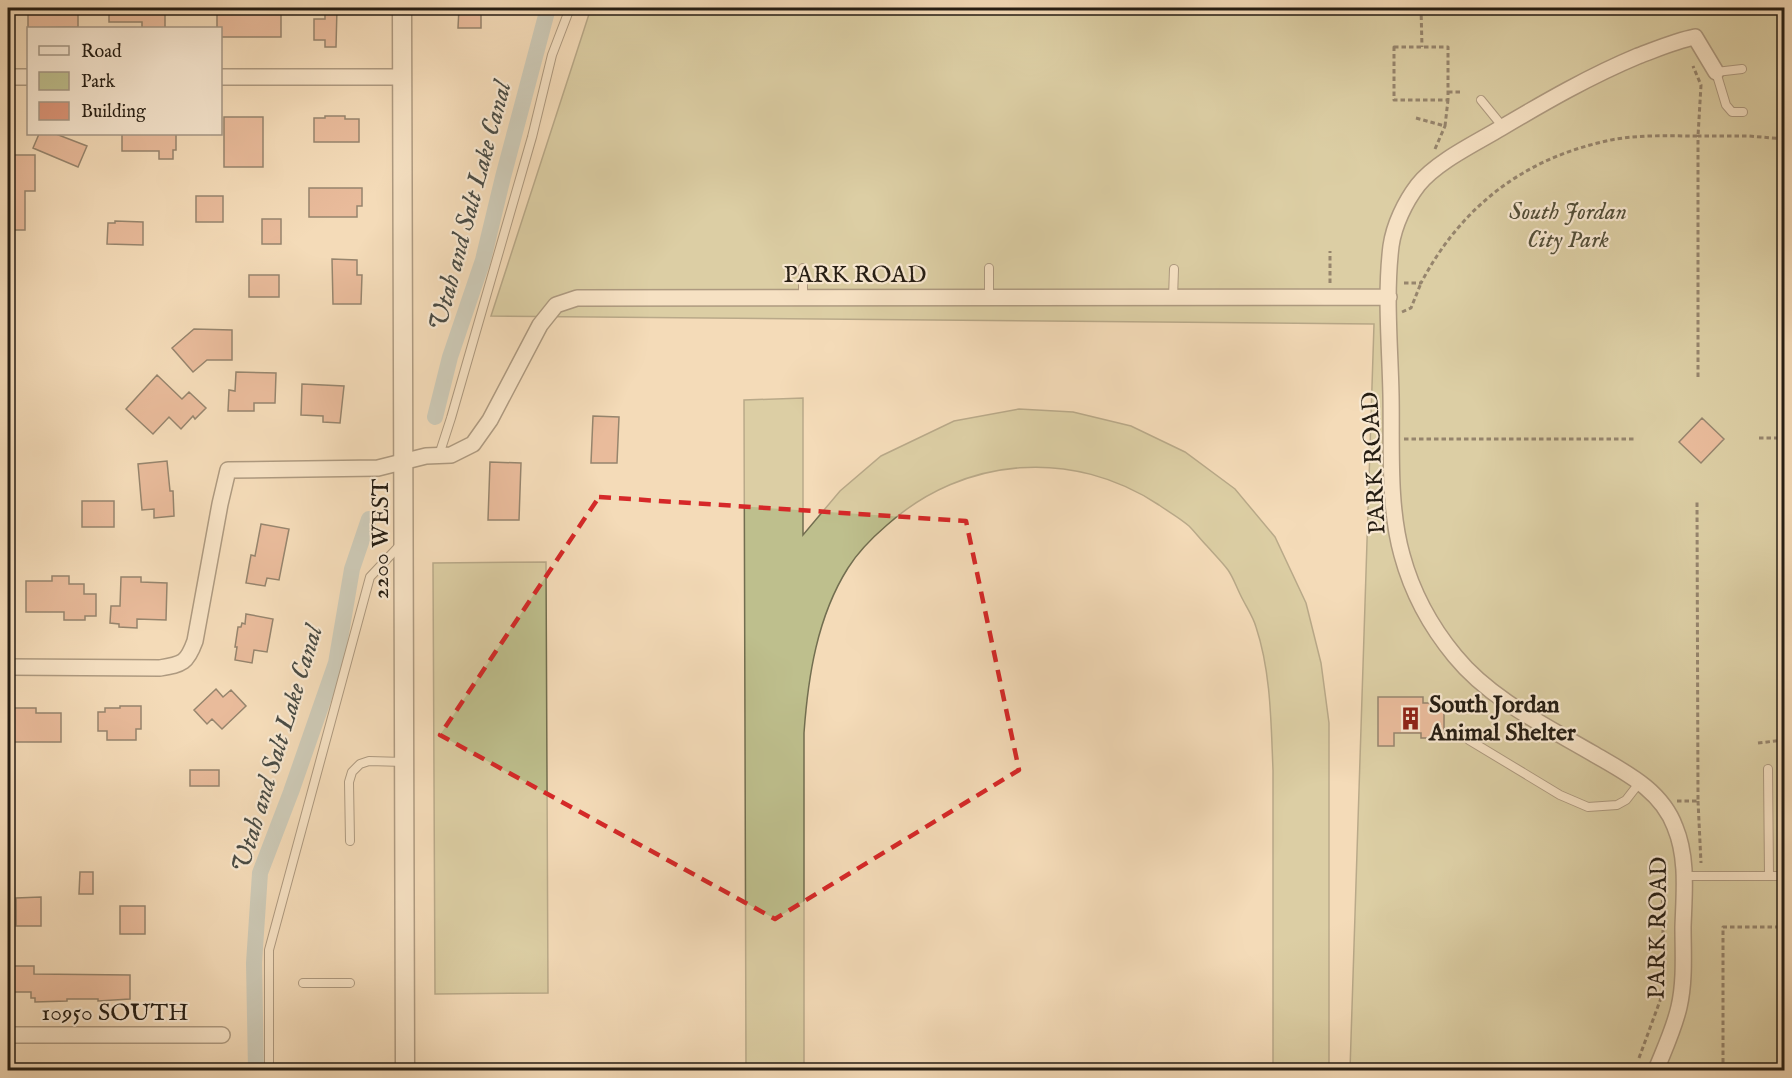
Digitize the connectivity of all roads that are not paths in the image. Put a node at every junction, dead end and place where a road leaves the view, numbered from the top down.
1 (402, 8) edge
2 (570, 8) edge
3 (1742, 69) dead end
4 (1716, 72) junction
5 (8, 77) edge
6 (27, 77) edge
7 (222, 77) edge
8 (403, 77) junction
9 (1481, 100) dead end
10 (1743, 112) dead end
11 (1503, 127) junction
12 (803, 268) dead end
13 (988, 268) dead end
14 (1174, 269) dead end
15 (803, 296) junction
16 (988, 297) junction
17 (1389, 297) junction
18 (1173, 298) junction
19 (439, 455) junction
20 (404, 462) junction
21 (404, 541) junction
22 (8, 667) edge
23 (1469, 740) dead end
24 (404, 762) junction
25 (1768, 769) dead end
26 (1640, 782) junction
27 (350, 841) dead end
28 (1684, 876) junction
29 (1769, 876) junction
30 (1785, 876) edge
31 (303, 983) dead end
32 (350, 983) dead end
33 (8, 1035) edge
34 (222, 1035) dead end
35 (268, 1071) edge
36 (405, 1071) edge
37 (1656, 1071) edge

1 - 8 street, 2200 WEST
2 - 19 lane
3 - 4 lane
4 - 10 lane
4 - 11 street, PARK ROAD
5 - 6 street
7 - 8 street
8 - 20 street, 2200 WEST
9 - 11 lane
11 - 17 street, PARK ROAD
12 - 15 lane
13 - 16 lane
14 - 18 lane
15 - 16 street, PARK ROAD
15 - 19 street, PARK ROAD
16 - 18 street, PARK ROAD
17 - 18 street, PARK ROAD
17 - 26 street, PARK ROAD
19 - 20 street, PARK ROAD
20 - 21 street, 2200 WEST
20 - 22 street, PARK ROAD
21 - 24 street, 2200 WEST
21 - 35 lane
23 - 26 lane
24 - 27 lane
24 - 36 street, 2200 WEST
25 - 29 lane
26 - 28 street, PARK ROAD
28 - 29 lane
28 - 37 street, PARK ROAD
29 - 30 lane
31 - 32 lane
33 - 34 street, 10950 SOUTH

